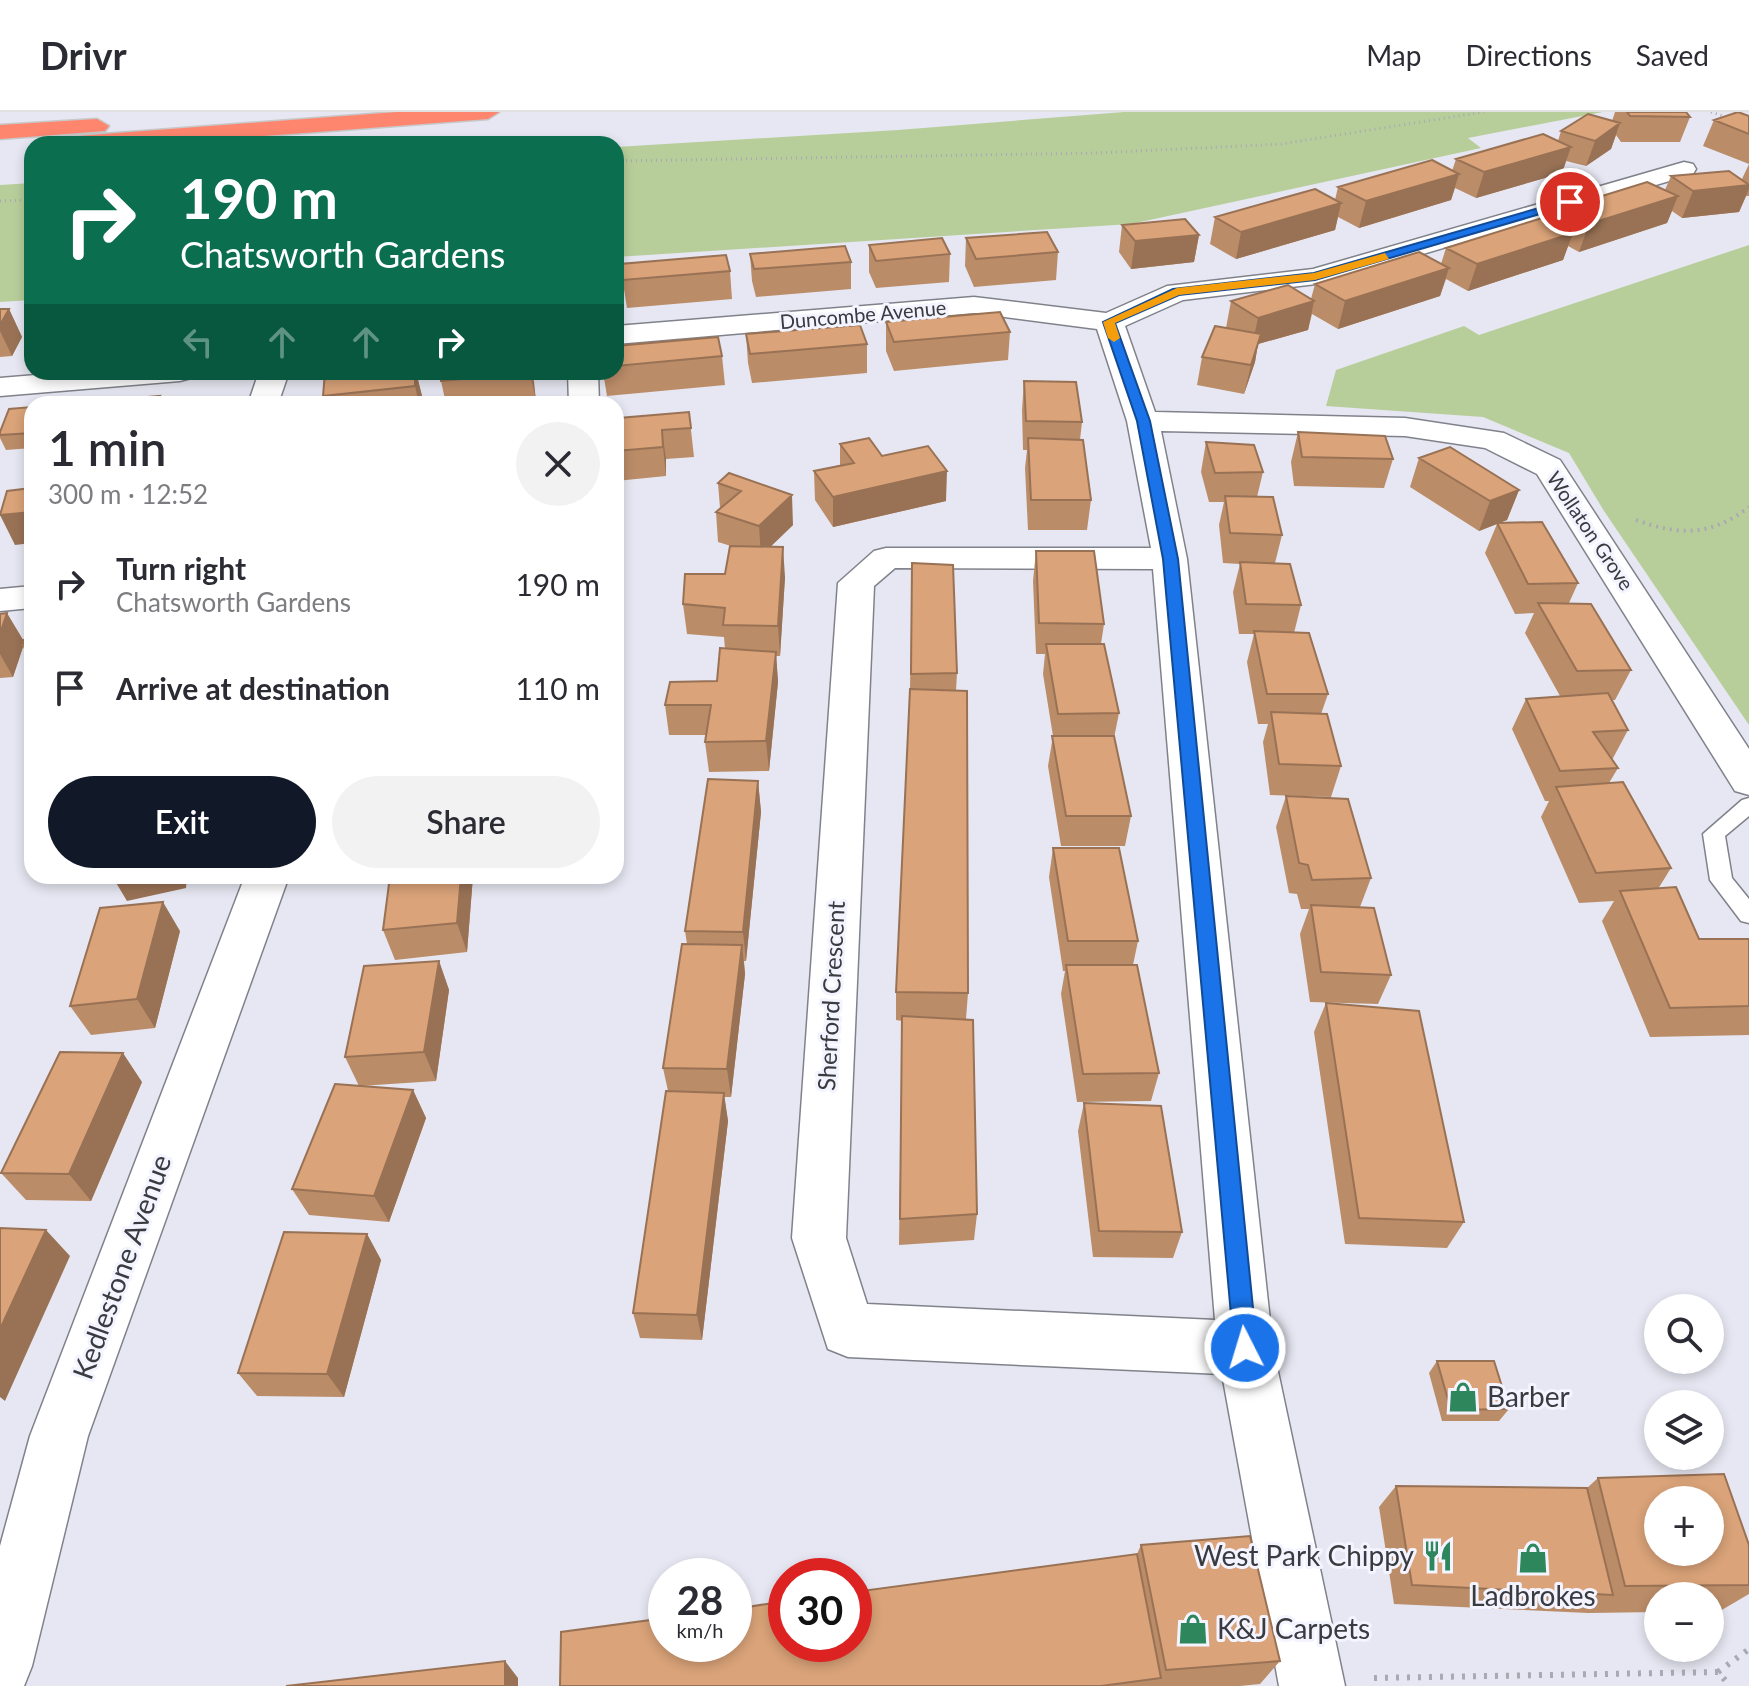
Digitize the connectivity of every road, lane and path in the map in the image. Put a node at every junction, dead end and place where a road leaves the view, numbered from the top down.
1 (273, 112) edge
2 (488, 112) edge
3 (1484, 112) edge
4 (1711, 112) edge
5 (1739, 121) edge
6 (0, 132) edge
7 (170, 136) edge
8 (24, 147) edge
9 (0, 149) edge
10 (624, 161) edge
11 (1684, 169) dead end
12 (24, 200) edge
13 (0, 201) edge
14 (1109, 322) junction
15 (624, 334) edge
16 (84, 380) edge
17 (0, 387) edge
18 (1143, 421) junction
19 (1749, 507) edge
20 (1634, 519) dead end
21 (1170, 559) junction
22 (24, 598) edge
23 (0, 600) edge
24 (1749, 781) edge
25 (1749, 805) edge
26 (264, 884) edge
27 (1749, 915) edge
28 (1245, 1348) junction
29 (1749, 1649) edge
30 (0, 1666) edge
31 (1718, 1672) junction
32 (1311, 1682) edge
33 (1730, 1686) edge

1 - 6 highway
2 - 7 highway
3 - 10 path
4 - 5 path
8 - 9 highway
11 - 14 street
12 - 13 path
14 - 15 street, Duncombe Avenue
14 - 18 street
16 - 17 street
18 - 21 street
18 - 24 street, Wollaton Grove
19 - 20 path
21 - 28 street
21 - 28 street, Sherford Crescent
22 - 23 street
25 - 27 lane
26 - 30 street, Kedlestone Avenue
28 - 32 street
29 - 31 path
31 - 32 path
31 - 33 path

